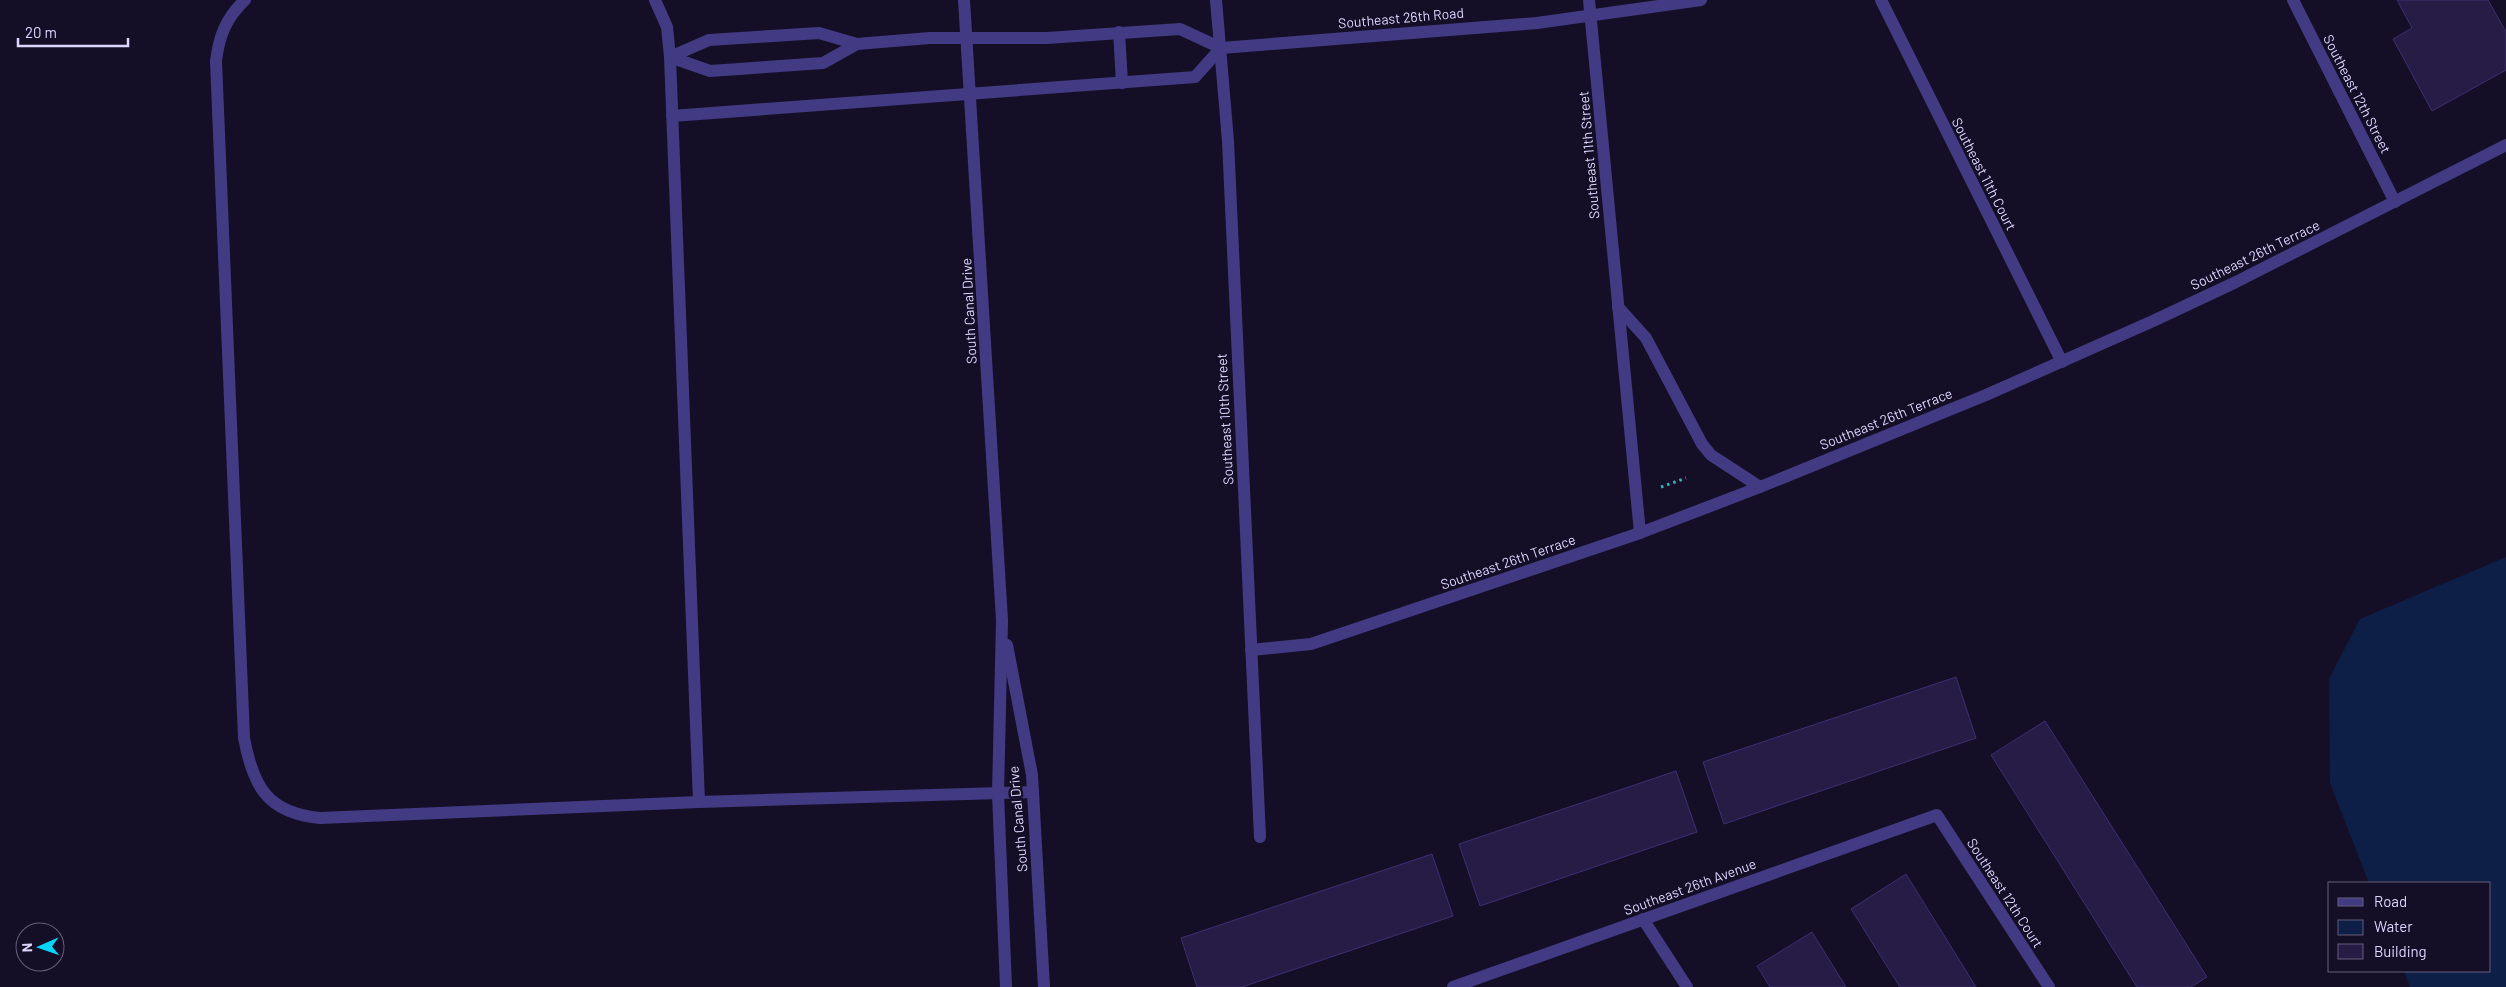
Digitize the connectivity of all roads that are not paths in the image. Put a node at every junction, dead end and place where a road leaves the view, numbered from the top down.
1 (245, 0) edge
2 (655, 0) edge
3 (964, 0) edge
4 (1216, 0) edge
5 (1589, 0) edge
6 (1701, 0) edge
7 (1880, 0) edge
8 (2293, 0) edge
9 (1591, 17) junction
10 (1119, 32) junction
11 (967, 38) junction
12 (857, 44) junction
13 (1221, 48) junction
14 (670, 57) junction
15 (1122, 83) junction
16 (970, 94) junction
17 (672, 116) junction
18 (2506, 145) edge
19 (2395, 202) junction
20 (1618, 307) junction
21 (2062, 362) junction
22 (1760, 487) junction
23 (1640, 533) junction
24 (1002, 620) junction
25 (1251, 650) junction
26 (1033, 792) junction
27 (998, 794) junction
28 (699, 802) junction
29 (1937, 815) joint
30 (1260, 837) dead end
31 (1644, 919) junction
32 (1006, 987) edge
33 (1044, 987) edge
34 (1453, 987) edge
35 (1687, 987) edge
36 (2049, 987) edge

1 - 28 street
2 - 14 street
3 - 11 street, South Canal Drive
4 - 13 street, Southeast 10th Street
5 - 9 street, Southeast 11th Street
6 - 9 street, Southeast 26th Road
7 - 21 street, Southeast 11th Court
8 - 19 street, Southeast 12th Street
9 - 13 street, Southeast 26th Road
9 - 20 street, Southeast 11th Street
10 - 11 street, Southeast 26th Road
10 - 13 street, Southeast 26th Road
10 - 15 street
11 - 12 street, Southeast 26th Road
11 - 16 street, South Canal Drive
12 - 14 street
12 - 14 street
13 - 15 street
13 - 25 street, Southeast 10th Street
14 - 17 street
15 - 16 street
16 - 17 street
16 - 24 street, South Canal Drive
17 - 28 street
18 - 19 street, Southeast 26th Terrace
19 - 21 street, Southeast 26th Terrace
20 - 22 street
20 - 23 street, Southeast 11th Street
21 - 22 street, Southeast 26th Terrace
22 - 23 street, Southeast 26th Terrace
23 - 25 street, Southeast 26th Terrace
24 - 26 street, South Canal Drive
24 - 27 street, South Canal Drive
25 - 30 street, Southeast 10th Street
26 - 27 street
26 - 33 street, South Canal Drive
27 - 28 street
27 - 32 street, South Canal Drive
29 - 31 street, Southeast 26th Avenue
29 - 36 street, Southeast 12th Court
31 - 34 street, Southeast 26th Avenue
31 - 35 street

